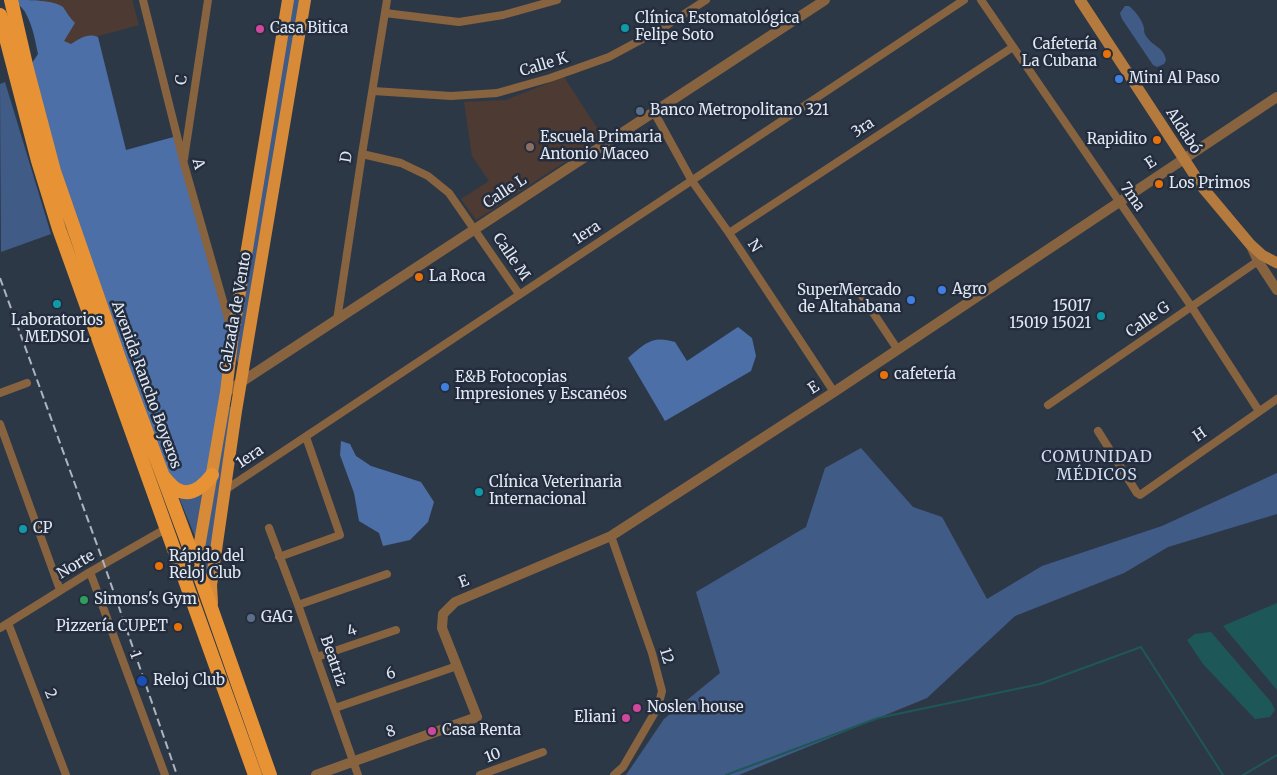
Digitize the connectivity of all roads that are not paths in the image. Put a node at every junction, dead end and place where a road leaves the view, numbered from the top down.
1 (11, 0) edge
2 (143, 0) edge
3 (208, 0) edge
4 (288, 0) edge
5 (305, 0) edge
6 (387, 0) edge
7 (557, 0) edge
8 (706, 0) edge
9 (825, 0) edge
10 (964, 0) edge
11 (981, 0) edge
12 (1080, 0) edge
13 (385, 13) junction
14 (0, 15) edge
15 (1012, 47) junction
16 (373, 91) junction
17 (1277, 97) edge
18 (654, 112) junction
19 (362, 154) junction
20 (1184, 159) junction
21 (184, 164) junction
22 (692, 180) junction
23 (1119, 202) junction
24 (475, 229) junction
25 (729, 233) junction
26 (1260, 258) junction
27 (1277, 263) edge
28 (1277, 290) edge
29 (519, 294) junction
30 (862, 296) dead end
31 (1191, 306) junction
32 (337, 320) junction
33 (233, 334) junction
34 (898, 350) junction
35 (230, 365) junction
36 (242, 376) junction
37 (27, 383) dead end
38 (226, 392) junction
39 (834, 392) junction
40 (0, 393) edge
41 (1277, 399) edge
42 (1048, 405) dead end
43 (229, 411) junction
44 (1259, 411) junction
45 (0, 424) edge
46 (1098, 432) dead end
47 (306, 436) junction
48 (161, 475) junction
49 (212, 475) junction
50 (225, 490) junction
51 (173, 504) junction
52 (167, 528) junction
53 (269, 528) dead end
54 (611, 536) junction
55 (279, 556) junction
56 (196, 565) junction
57 (90, 572) junction
58 (387, 574) dead end
59 (60, 590) junction
60 (191, 596) junction
61 (298, 605) junction
62 (3, 624) edge
63 (218, 630) junction
64 (396, 630) dead end
65 (317, 657) junction
66 (457, 666) junction
67 (334, 708) junction
68 (477, 717) joint
69 (543, 752) dead end
70 (353, 762) junction
71 (66, 775) edge
72 (165, 775) edge
73 (256, 775) edge
74 (270, 775) edge
75 (316, 775) edge
76 (358, 775) edge
77 (480, 775) edge
78 (614, 775) edge

1 - 48 highway, Avenida Rancho Boyeros
2 - 21 street, A
3 - 21 street, C
4 - 33 main road, Calzada de Vento
5 - 36 main road, Calzada de Vento
6 - 13 street, D
7 - 13 street
8 - 16 street, Calle K
9 - 18 street, Calle L
10 - 22 street, 1era
11 - 15 street, 7ma
12 - 20 main road, Aldabó
13 - 16 street, D
14 - 52 highway, Avenida Rancho Boyeros
15 - 23 street, 7ma
15 - 25 street, 3ra
16 - 19 street, D
17 - 20 street, E
18 - 22 street, N
18 - 24 street, Calle L
19 - 24 street, Calle M
19 - 32 street, D
20 - 23 street, E
20 - 26 main road, Aldabó
21 - 33 street, A
22 - 25 street, N
22 - 29 street, 1era
23 - 31 street, 7ma
23 - 34 street, E
24 - 29 street, Calle M
24 - 32 street, Calle L
25 - 39 street, N
26 - 27 main road, Aldabó
26 - 28 street
26 - 31 street, Calle G
29 - 47 street, 1era
30 - 34 street
31 - 42 street, Calle G
31 - 44 street, 7ma
32 - 36 street, Calle L
33 - 35 main road, Calzada de Vento
34 - 39 street, E
35 - 36 main road
35 - 38 main road, Calzada de Vento
36 - 38 street, Calle L
36 - 43 main road, Calzada de Vento
37 - 40 street
38 - 43 main road, Calzada de Vento
39 - 54 street, E
41 - 44 street, H
43 - 49 main road, Calzada de Vento
43 - 50 main road, Calzada de Vento
44 - 46 street, H
45 - 59 street
47 - 50 street, 1era
47 - 55 street
48 - 49 highway
48 - 51 highway, Avenida Rancho Boyeros
49 - 56 main road, Calzada de Vento
50 - 63 main road, Calzada de Vento
51 - 52 highway
51 - 56 highway, Avenida Rancho Boyeros
52 - 57 street, Norte
52 - 60 highway, Avenida Rancho Boyeros
53 - 55 street, Beatriz
54 - 66 street, E
54 - 78 street, 12
55 - 61 street, Beatriz
56 - 60 highway
56 - 63 highway, Avenida Rancho Boyeros
57 - 59 street, Norte
57 - 72 street, 1
58 - 61 street
59 - 62 street, Norte
60 - 73 highway, Avenida Rancho Boyeros
61 - 65 street, Beatriz
62 - 71 street, 2
63 - 74 highway, Avenida Rancho Boyeros
64 - 65 street, 4
65 - 67 street, Beatriz
66 - 67 street, 6
66 - 68 street, E
67 - 70 street, Beatriz
68 - 70 street, 8
69 - 77 street, 10
70 - 75 street, 8
70 - 76 street, Beatriz

